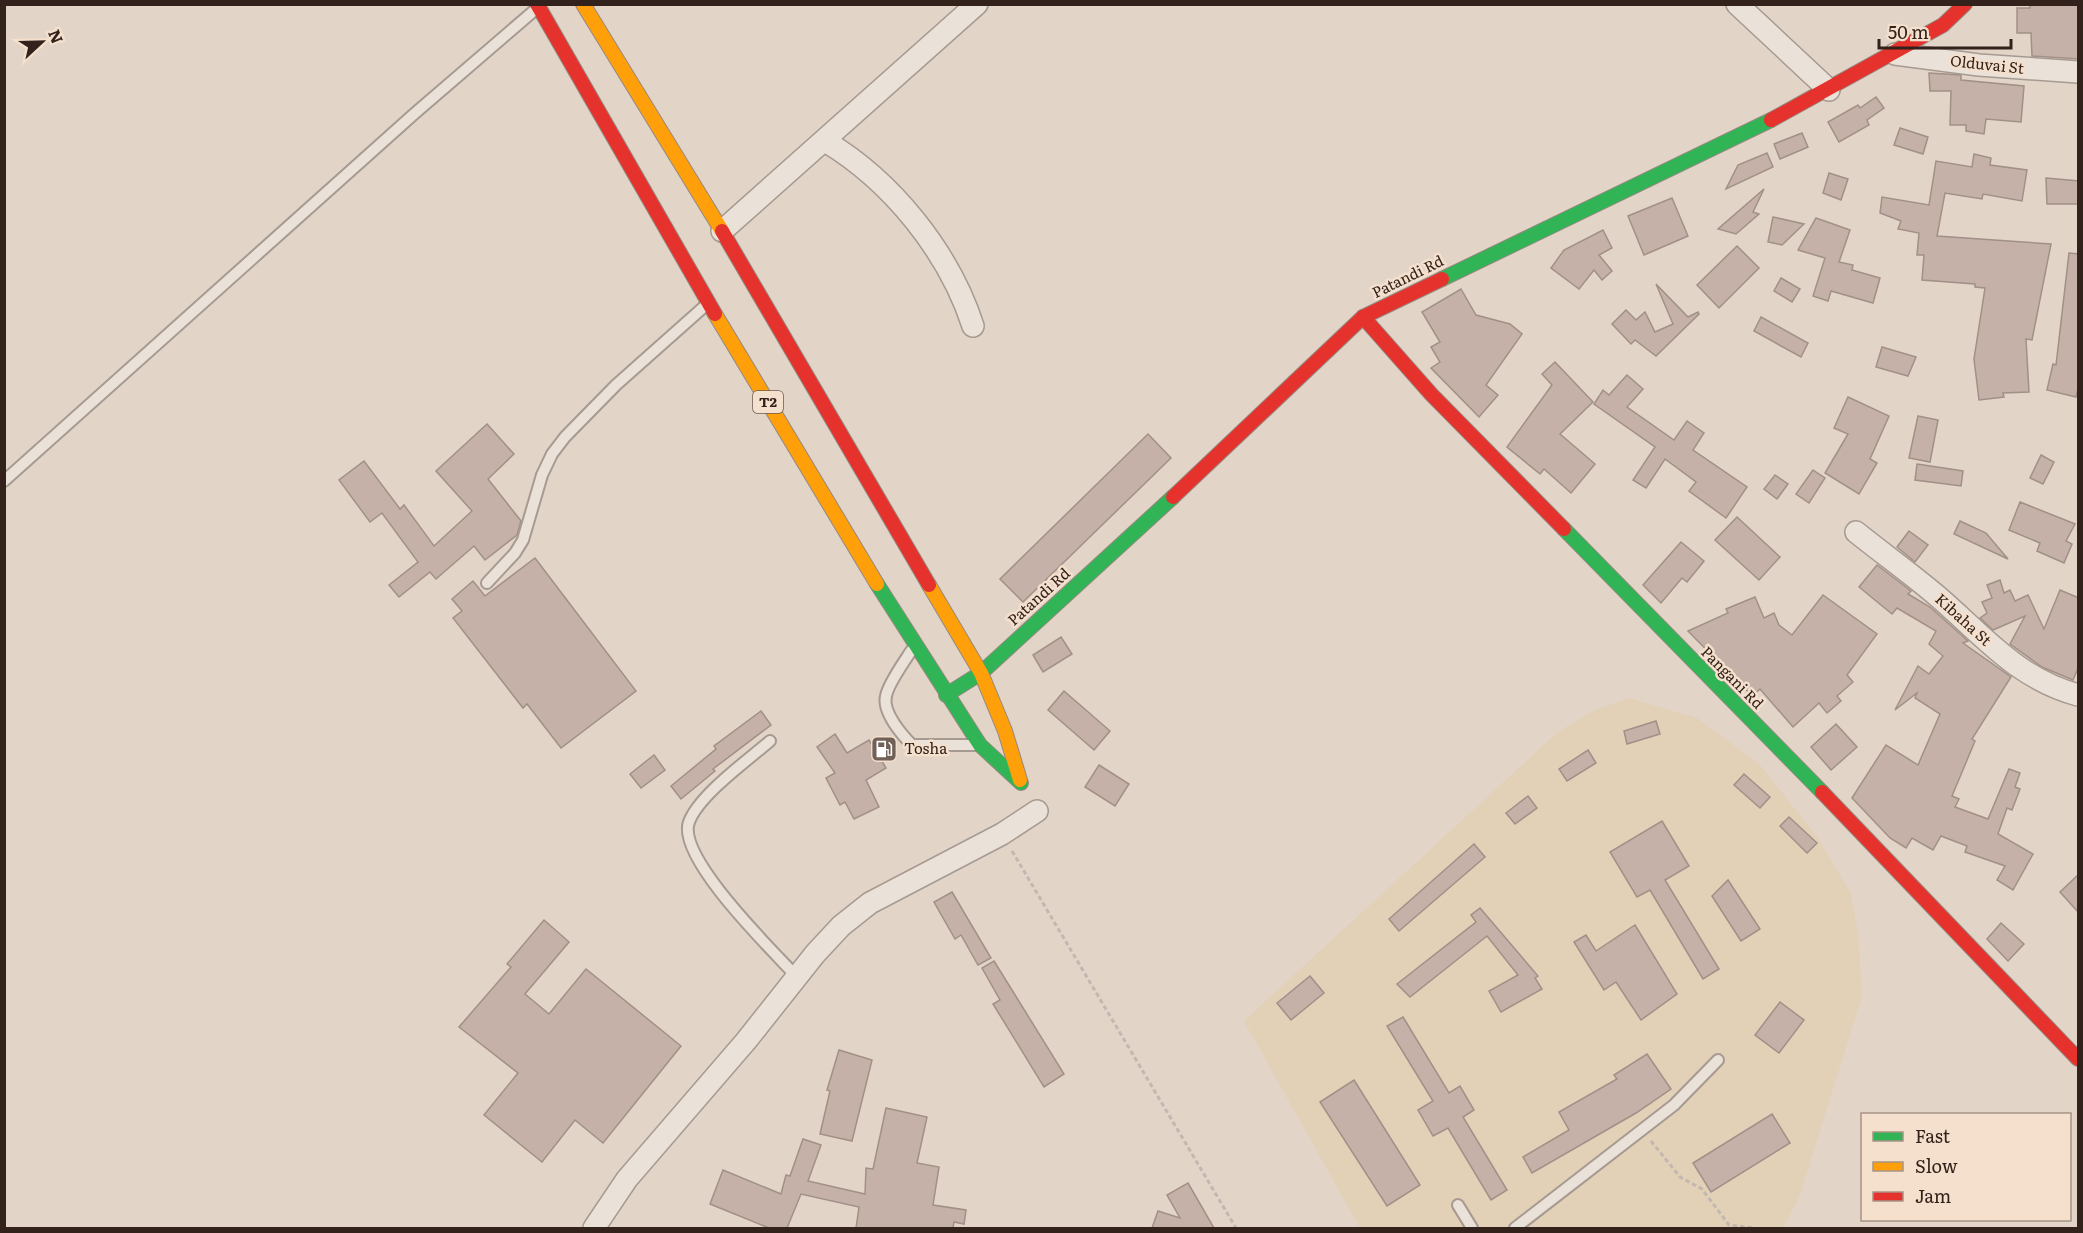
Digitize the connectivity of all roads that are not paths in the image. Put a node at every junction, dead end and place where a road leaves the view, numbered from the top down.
1 (977, 4) edge
2 (1737, 4) edge
3 (1965, 4) edge
4 (538, 6) edge
5 (581, 7) edge
6 (1895, 54) junction
7 (2079, 72) edge
8 (1829, 90) junction
9 (825, 141) junction
10 (722, 231) junction
11 (708, 303) junction
12 (1363, 317) junction
13 (973, 326) dead end
14 (4, 481) edge
15 (1856, 532) dead end
16 (487, 583) dead end
17 (914, 645) junction
18 (981, 673) junction
19 (946, 695) junction
20 (2079, 695) edge
21 (771, 741) dead end
22 (980, 745) junction
23 (1037, 811) dead end
24 (797, 977) junction
25 (2079, 1059) edge
26 (1718, 1060) dead end
27 (1458, 1205) dead end
28 (594, 1228) edge
29 (1472, 1228) edge
30 (1515, 1228) edge

1 - 9 street
2 - 8 street
3 - 6 main road, Patandi Rd
4 - 11 main road, T2
4 - 14 lane
5 - 10 main road, T2
6 - 7 street, Olduvai St
6 - 8 main road, Patandi Rd
8 - 12 main road, Patandi Rd
9 - 10 street
9 - 13 street
10 - 18 main road, T2
11 - 16 lane
11 - 17 main road, T2
12 - 18 main road, Patandi Rd
12 - 25 main road, Pangani Rd
15 - 20 street, Kibaha St
17 - 19 main road, T2
17 - 22 lane
18 - 19 main road, Patandi Rd
18 - 22 main road, T2
19 - 22 main road, T2
21 - 24 lane
23 - 24 street
24 - 28 street
26 - 30 lane
27 - 29 lane

